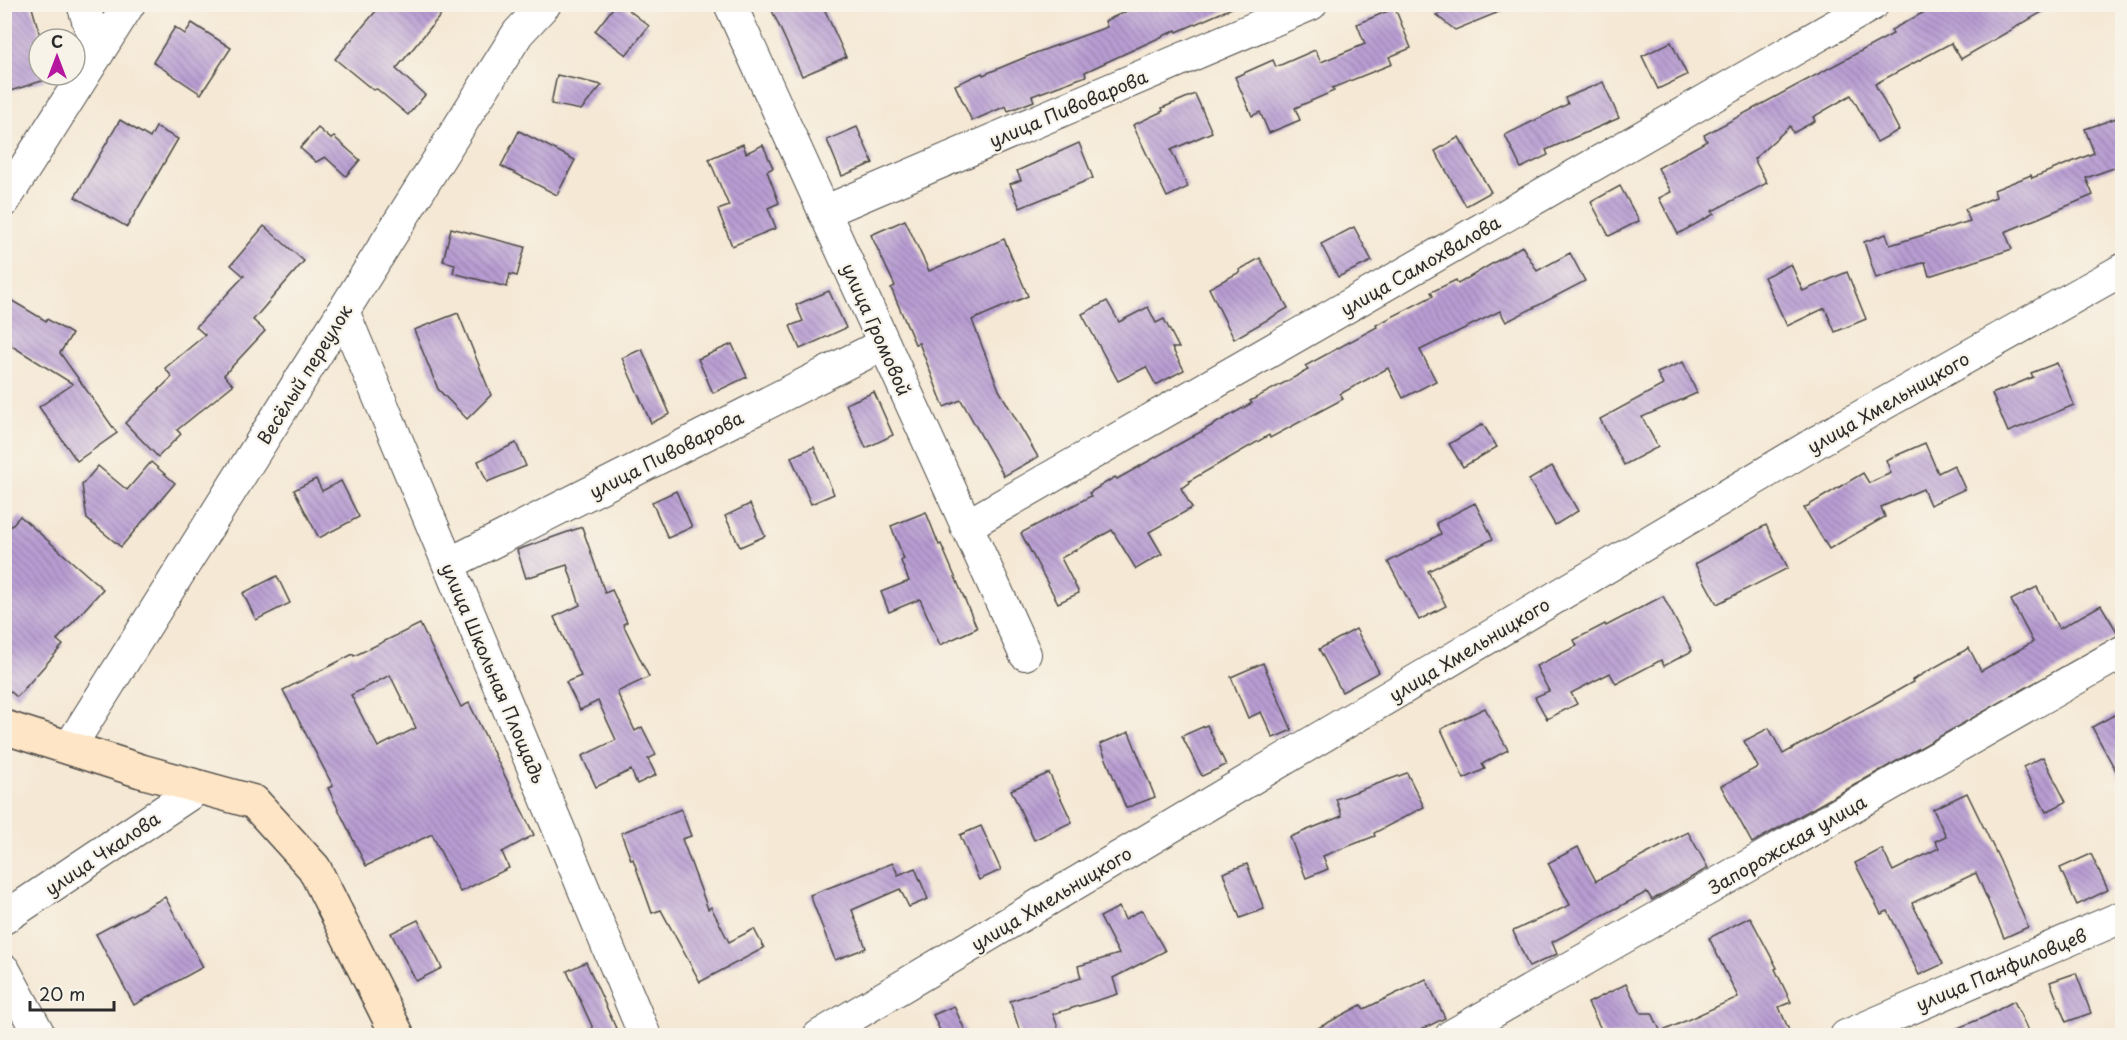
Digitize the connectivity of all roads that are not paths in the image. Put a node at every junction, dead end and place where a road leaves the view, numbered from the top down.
1 (83, 4) edge
2 (129, 4) edge
3 (545, 4) edge
4 (730, 4) edge
5 (1311, 4) edge
6 (1873, 4) edge
7 (98, 53) junction
8 (4, 201) edge
9 (824, 212) junction
10 (2122, 270) edge
11 (343, 311) junction
12 (884, 344) junction
13 (966, 526) junction
14 (449, 564) junction
15 (2122, 652) edge
16 (1024, 654) dead end
17 (4, 727) edge
18 (69, 748) junction
19 (200, 787) junction
20 (2122, 916) edge
21 (4, 918) edge
22 (4, 970) edge
23 (40, 1035) edge
24 (398, 1035) edge
25 (645, 1035) edge
26 (819, 1035) edge
27 (1451, 1035) edge
28 (1846, 1035) edge

1 - 7 street
2 - 7 street
3 - 11 street, Весёлый переулок
4 - 9 street, улица Громовой
5 - 9 street, улица Пивоварова
6 - 13 street, улица Самохвалова
7 - 8 street
9 - 12 street, улица Громовой
10 - 26 street, улица Хмельницкого
11 - 14 street, улица Школьная Площадь
11 - 18 street, Весёлый переулок
12 - 13 street, улица Громовой
12 - 14 street, улица Пивоварова
13 - 16 street, улица Громовой
14 - 25 street, улица Школьная Площадь
15 - 27 street, Запорожская улица
17 - 18 main road
18 - 19 main road
19 - 21 street, улица Чкалова
19 - 24 main road
20 - 28 street, улица Панфиловцев
22 - 23 street

